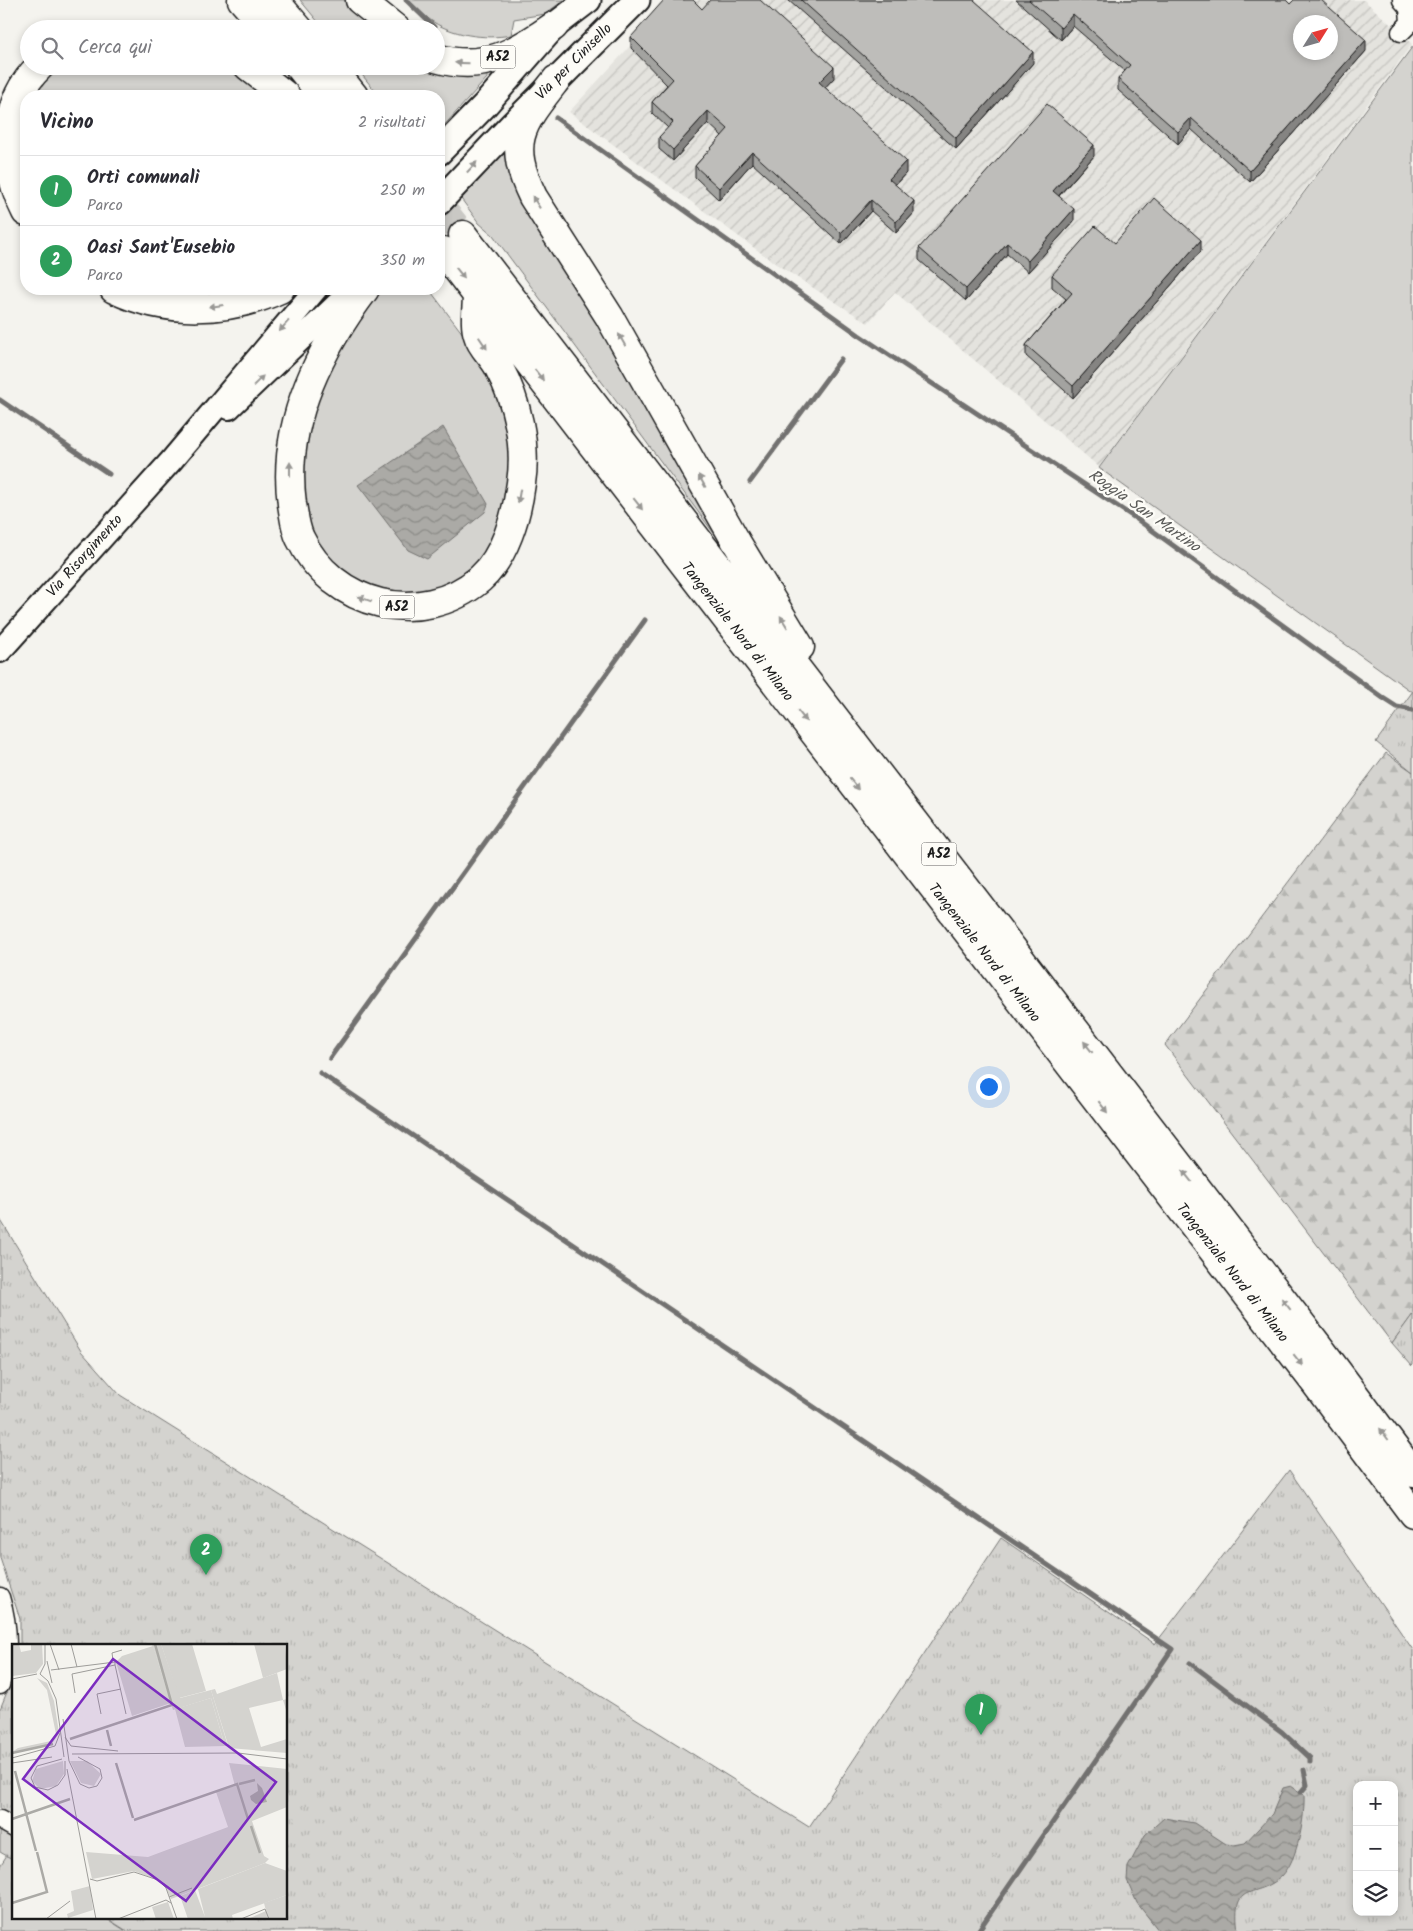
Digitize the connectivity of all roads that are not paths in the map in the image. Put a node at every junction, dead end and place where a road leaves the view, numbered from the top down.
1 (242, 0) edge
2 (274, 0) edge
3 (360, 0) edge
4 (588, 0) edge
5 (637, 0) edge
6 (1402, 0) edge
7 (260, 20) edge
8 (291, 20) edge
9 (385, 20) edge
10 (554, 26) junction
11 (1401, 32) dead end
12 (445, 61) edge
13 (32, 75) edge
14 (259, 75) edge
15 (306, 75) edge
16 (337, 75) edge
17 (556, 80) junction
18 (21, 90) edge
19 (278, 90) edge
20 (318, 90) edge
21 (349, 90) edge
22 (20, 92) edge
23 (445, 146) edge
24 (445, 196) edge
25 (20, 200) edge
26 (130, 295) edge
27 (261, 295) edge
28 (311, 295) edge
29 (347, 295) edge
30 (361, 295) edge
31 (477, 295) junction
32 (171, 461) junction
33 (0, 652) edge
34 (1054, 1004) junction
35 (1413, 1473) edge
36 (1413, 1514) edge
37 (0, 1597) edge
38 (0, 1685) edge
39 (0, 1820) edge
40 (12, 1827) edge

1 - 7 highway
2 - 8 highway
3 - 9 highway
4 - 10 main road
5 - 17 main road, Via per Cinisello
6 - 11 street
10 -> 12 highway, A52
10 - 23 main road
13 - 18 highway
14 - 19 highway
15 - 20 highway
16 - 21 highway
24 -> 17 main road, Via per Cinisello
34 -> 17 highway, A52
22 - 25 highway
27 -> 26 highway
28 -> 32 street, Via Risorgimento
32 -> 29 street, Via Risorgimento
31 -> 30 highway, A52
34 -> 31 highway, Tangenziale Nord di Milano / A52
31 -> 36 highway, Tangenziale Nord di Milano / A52
32 - 33 street, Via Risorgimento
35 -> 34 highway, Tangenziale Nord di Milano / A52
37 - 38 street
39 - 40 street

